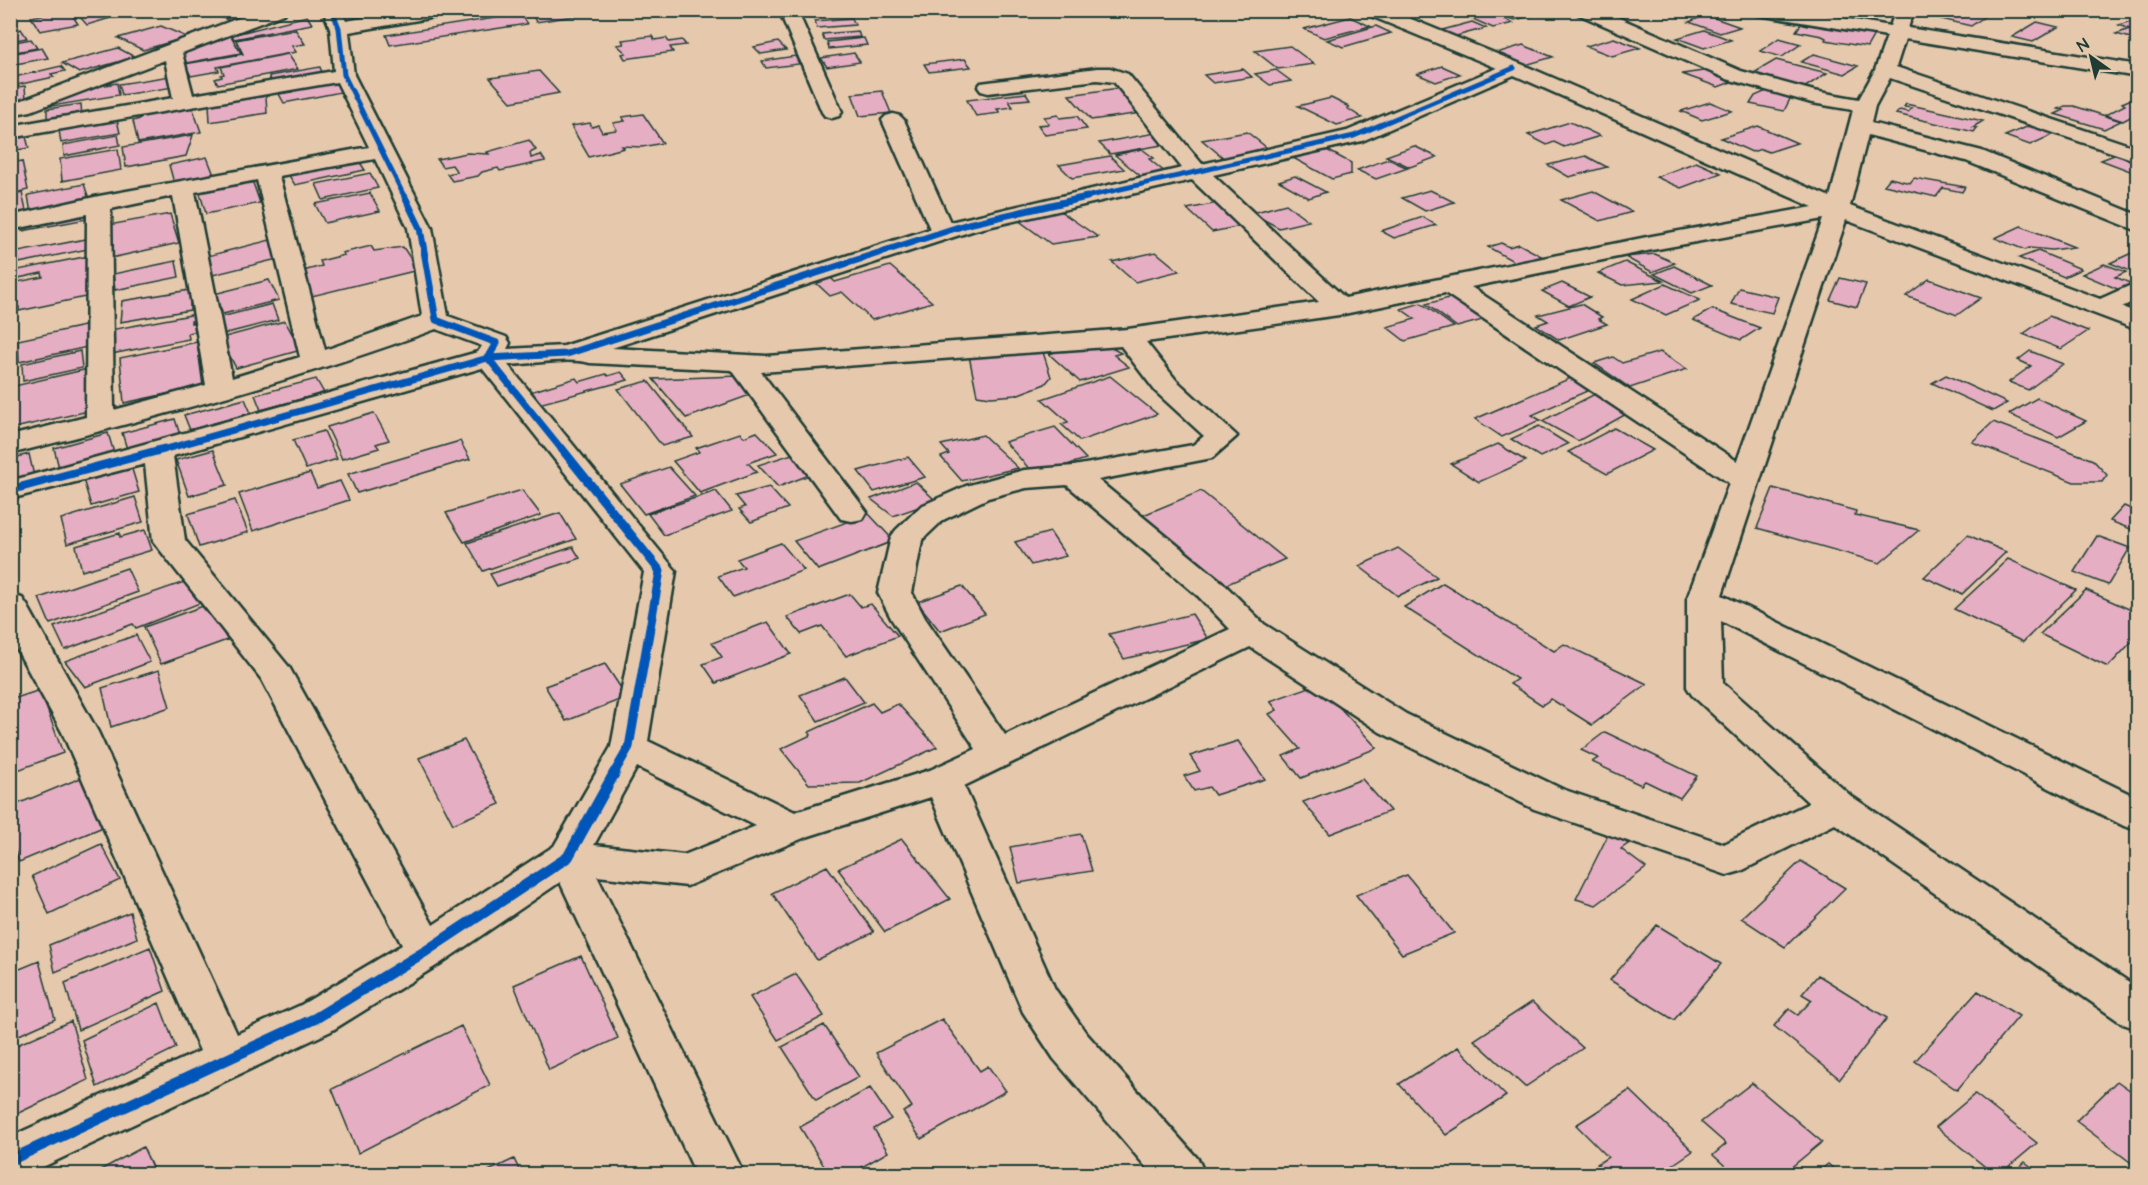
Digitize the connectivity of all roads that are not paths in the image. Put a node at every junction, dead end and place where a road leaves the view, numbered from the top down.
1 (278, 10) edge
2 (447, 10) edge
3 (788, 10) edge
4 (1372, 10) edge
5 (1584, 10) edge
6 (1758, 10) edge
7 (336, 20) edge
8 (1902, 22) edge
9 (172, 51) junction
10 (1514, 68) junction
11 (1886, 70) junction
12 (2138, 71) edge
13 (344, 75) junction
14 (988, 87) dead end
15 (185, 103) junction
16 (10, 109) edge
17 (832, 112) dead end
18 (1862, 116) junction
19 (893, 120) dead end
20 (10, 132) edge
21 (382, 152) junction
22 (2138, 155) edge
23 (266, 171) junction
24 (1197, 172) junction
25 (183, 187) junction
26 (99, 203) junction
27 (1838, 210) junction
28 (10, 223) edge
29 (2138, 224) edge
30 (943, 232) junction
31 (1449, 284) junction
32 (2138, 289) edge
33 (1339, 307) junction
34 (2101, 308) junction
35 (436, 320) junction
36 (2138, 322) edge
37 (1128, 337) junction
38 (567, 354) junction
39 (488, 358) junction
40 (315, 362) junction
41 (740, 362) junction
42 (220, 388) junction
43 (100, 423) junction
44 (10, 445) edge
45 (158, 452) junction
46 (1074, 475) junction
47 (1745, 480) junction
48 (10, 490) edge
49 (852, 512) dead end
50 (1704, 599) junction
51 (10, 605) edge
52 (1252, 632) junction
53 (629, 747) junction
54 (998, 754) junction
55 (943, 780) junction
56 (1837, 806) junction
57 (2138, 816) edge
58 (792, 827) junction
59 (568, 857) junction
60 (426, 951) junction
61 (2138, 1011) edge
62 (226, 1058) junction
63 (10, 1160) edge
64 (720, 1174) edge
65 (1181, 1174) edge

1 - 9 street
2 - 7 street
3 - 17 street
4 - 10 street
5 - 18 street
6 - 8 street
7 - 13 street
8 - 11 street
8 - 12 street
9 - 15 street
9 - 16 street
10 - 24 street
10 - 27 street
11 - 18 street
11 - 22 street
13 - 15 street
13 - 21 street
14 - 24 street
15 - 20 street
18 - 27 street
18 - 29 street
19 - 30 street
21 - 23 street
21 - 35 street
23 - 25 street
23 - 40 street
24 - 30 street
24 - 33 street
25 - 26 street
25 - 42 street
26 - 28 street
26 - 43 street
27 - 31 street
27 - 34 street
27 - 47 street
30 - 38 street
31 - 33 street
31 - 47 street
32 - 34 street
33 - 37 street
34 - 36 street
35 - 39 street
35 - 40 street
37 - 41 street
37 - 46 street
38 - 39 street
38 - 41 street
39 - 45 street
39 - 53 street
40 - 42 street
41 - 49 street
42 - 43 street
43 - 44 street
45 - 48 street
45 - 60 street
46 - 52 street
46 - 54 street
47 - 50 street
50 - 56 street
50 - 57 street
51 - 62 street
52 - 54 street
52 - 56 street
53 - 58 street
53 - 59 street
54 - 55 street
55 - 58 street
55 - 65 street
56 - 61 street
58 - 59 street
59 - 60 street
59 - 64 street
60 - 62 street
62 - 63 street

